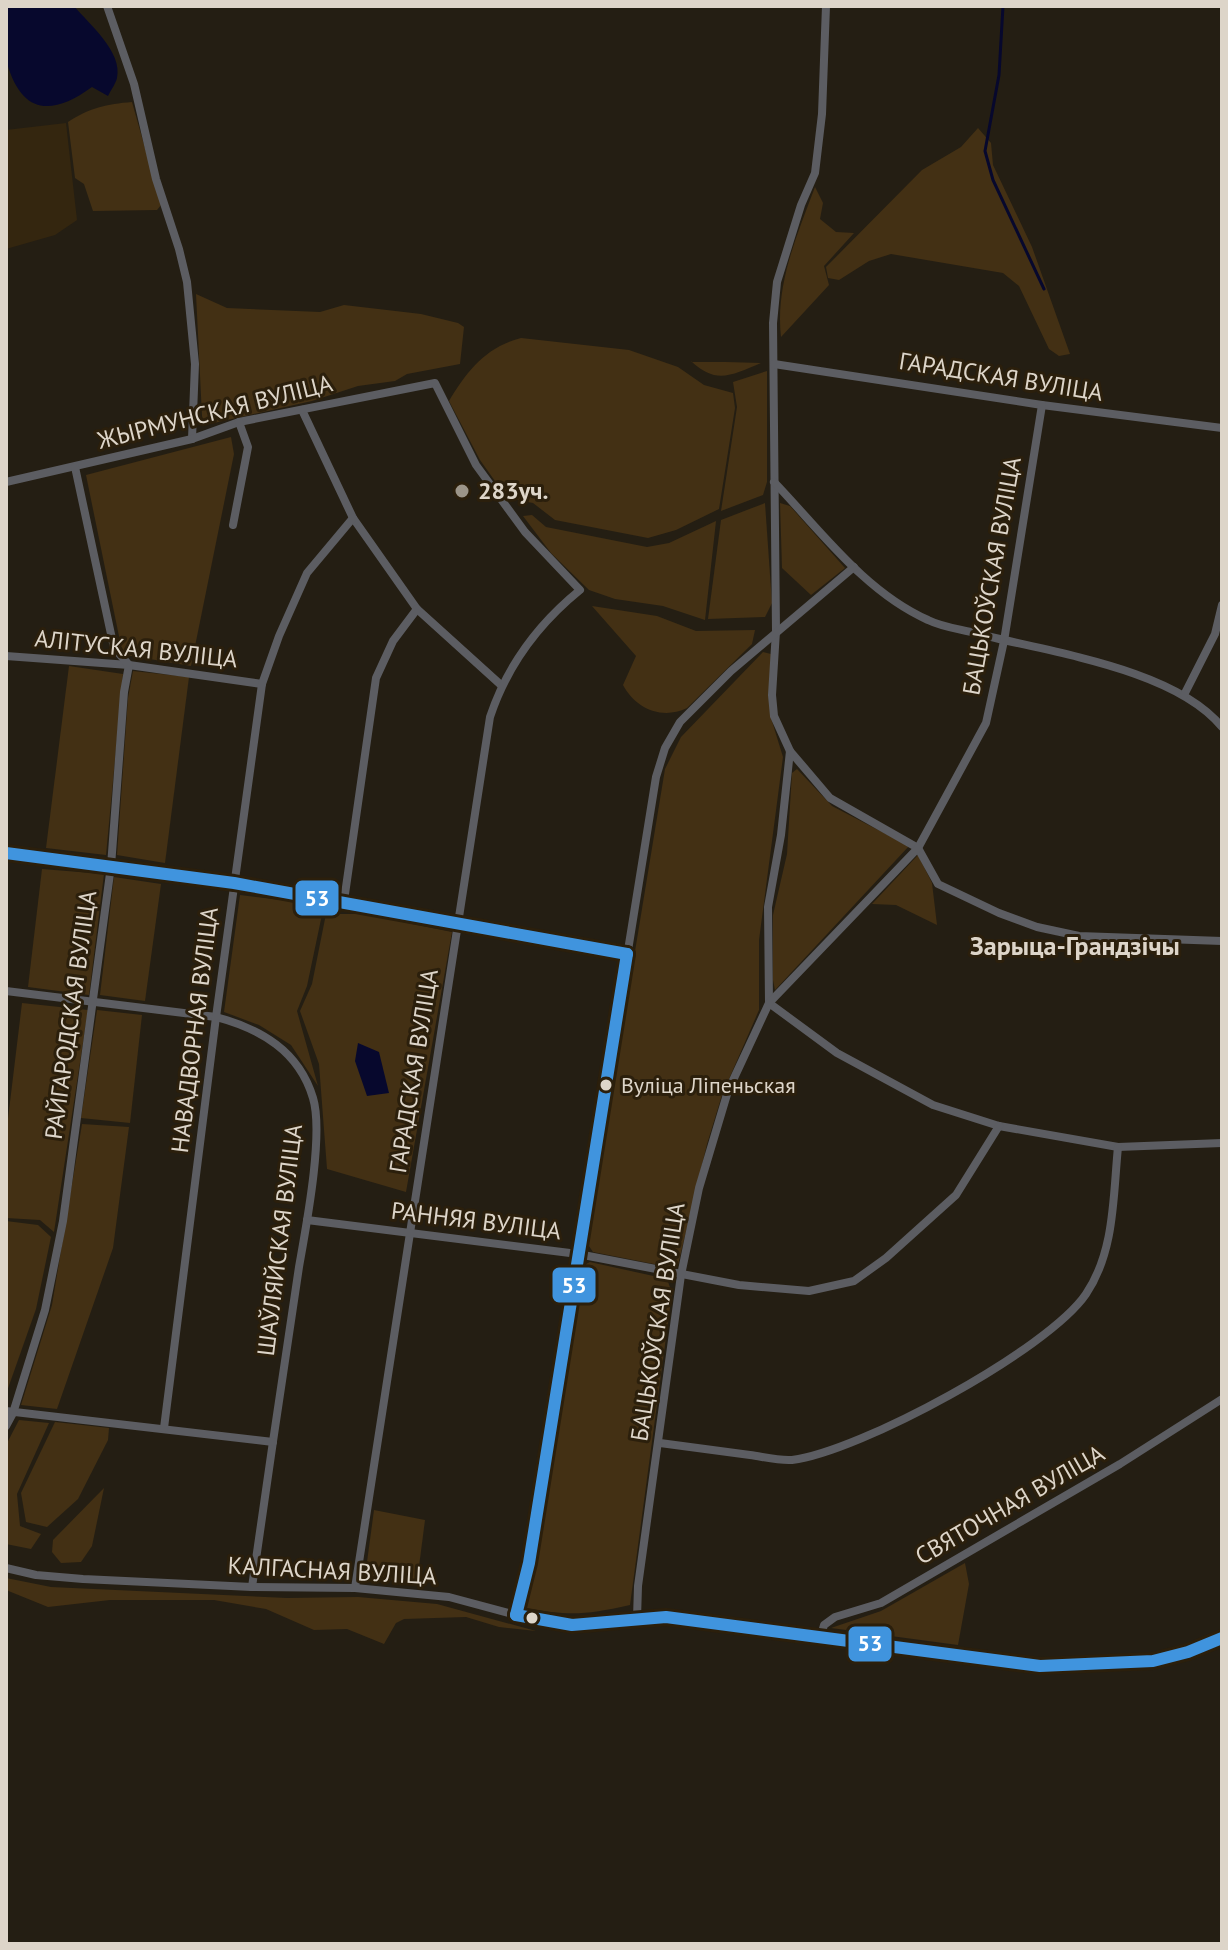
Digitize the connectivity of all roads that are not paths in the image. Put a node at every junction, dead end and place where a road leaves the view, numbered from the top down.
1 (107, 6) edge
2 (826, 6) edge
3 (774, 364) junction
4 (1042, 405) junction
5 (302, 410) junction
6 (239, 422) junction
7 (1222, 428) edge
8 (192, 439) junction
9 (75, 467) junction
10 (774, 481) junction
11 (6, 482) edge
12 (353, 518) junction
13 (233, 525) dead end
14 (854, 567) junction
15 (580, 590) joint
16 (1222, 605) edge
17 (417, 609) junction
18 (776, 631) junction
19 (1004, 641) junction
20 (6, 656) edge
21 (129, 665) junction
22 (262, 684) junction
23 (501, 685) junction
24 (1184, 695) junction
25 (1222, 727) edge
26 (790, 751) junction
27 (918, 848) junction
28 (6, 853) edge
29 (111, 866) junction
30 (234, 883) junction
31 (344, 901) junction
32 (459, 922) junction
33 (1222, 941) edge
34 (627, 954) junction
35 (6, 991) edge
36 (94, 1002) junction
37 (769, 1003) junction
38 (216, 1017) junction
39 (999, 1126) junction
40 (1222, 1143) edge
41 (1118, 1147) junction
42 (307, 1220) junction
43 (408, 1233) junction
44 (578, 1254) junction
45 (681, 1275) junction
46 (1222, 1399) edge
47 (10, 1412) edge
48 (6, 1426) edge
49 (164, 1428) junction
50 (273, 1442) junction
51 (660, 1443) junction
52 (6, 1568) edge
53 (252, 1587) junction
54 (355, 1588) junction
55 (516, 1615) junction
56 (637, 1618) junction
57 (1222, 1638) edge
58 (820, 1639) junction

1 - 8 street
2 - 3 street
3 - 4 street, ГАРАДСКАЯ ВУЛІЦА
3 - 10 street
4 - 7 street, ГАРАДСКАЯ ВУЛІЦА
4 - 19 street, БАЦЬКОЎСКАЯ ВУЛІЦА
5 - 6 street, ЖЫРМУНСКАЯ ВУЛІЦА
5 - 12 street
5 - 15 street, ЖЫРМУНСКАЯ ВУЛІЦА
6 - 8 street, ЖЫРМУНСКАЯ ВУЛІЦА
6 - 13 street
8 - 9 street, ЖЫРМУНСКАЯ ВУЛІЦА
9 - 11 street, ЖЫРМУНСКАЯ ВУЛІЦА
9 - 21 street
10 - 14 street
10 - 18 street
12 - 17 street
12 - 22 street, НАВАДВОРНАЯ ВУЛІЦА
14 - 18 street
14 - 19 street
15 - 23 street, ГАРАДСКАЯ ВУЛІЦА
16 - 24 street
17 - 23 street
17 - 31 street
18 - 26 street
18 - 34 street
19 - 24 street
19 - 27 street, БАЦЬКОЎСКАЯ ВУЛІЦА
20 - 21 street, АЛІТУСКАЯ ВУЛІЦА
21 - 22 street, АЛІТУСКАЯ ВУЛІЦА
21 - 29 street, РАЙГАРОДСКАЯ ВУЛІЦА
22 - 30 street, НАВАДВОРНАЯ ВУЛІЦА
23 - 32 street, ГАРАДСКАЯ ВУЛІЦА
24 - 25 street
26 - 27 street
26 - 37 street
27 - 33 street
27 - 37 street, БАЦЬКОЎСКАЯ ВУЛІЦА
28 - 29 street
29 - 30 street
29 - 36 street, РАЙГАРОДСКАЯ ВУЛІЦА
30 - 31 street
30 - 38 street, НАВАДВОРНАЯ ВУЛІЦА
31 - 32 street
32 - 34 street
32 - 43 street, ГАРАДСКАЯ ВУЛІЦА
34 - 44 street
35 - 36 street, ШАЎЛЯЙСКАЯ ВУЛІЦА
36 - 38 street, ШАЎЛЯЙСКАЯ ВУЛІЦА
36 - 47 street, РАЙГАРОДСКАЯ ВУЛІЦА
37 - 39 street
37 - 45 street, БАЦЬКОЎСКАЯ ВУЛІЦА
38 - 42 street, ШАЎЛЯЙСКАЯ ВУЛІЦА
38 - 49 street, НАВАДВОРНАЯ ВУЛІЦА
39 - 41 street
39 - 45 street, РАННЯЯ ВУЛІЦА
40 - 41 street
41 - 51 street
42 - 43 street, РАННЯЯ ВУЛІЦА
42 - 50 street, ШАЎЛЯЙСКАЯ ВУЛІЦА
43 - 44 street, РАННЯЯ ВУЛІЦА
43 - 54 street, ГАРАДСКАЯ ВУЛІЦА
44 - 45 street, РАННЯЯ ВУЛІЦА
44 - 55 street
45 - 51 street, БАЦЬКОЎСКАЯ ВУЛІЦА
46 - 58 street, СВЯТОЧНАЯ ВУЛІЦА
47 - 48 street, РАЙГАРОДСКАЯ ВУЛІЦА
47 - 49 street
49 - 50 street
50 - 53 street, ШАЎЛЯЙСКАЯ ВУЛІЦА
51 - 56 street, БАЦЬКОЎСКАЯ ВУЛІЦА
52 - 53 street, КАЛГАСНАЯ ВУЛІЦА
53 - 54 street, КАЛГАСНАЯ ВУЛІЦА
54 - 55 street, КАЛГАСНАЯ ВУЛІЦА
55 - 56 street, КАЛГАСНАЯ ВУЛІЦА
56 - 58 street, КАЛГАСНАЯ ВУЛІЦА
57 - 58 street, КАЛГАСНАЯ ВУЛІЦА

